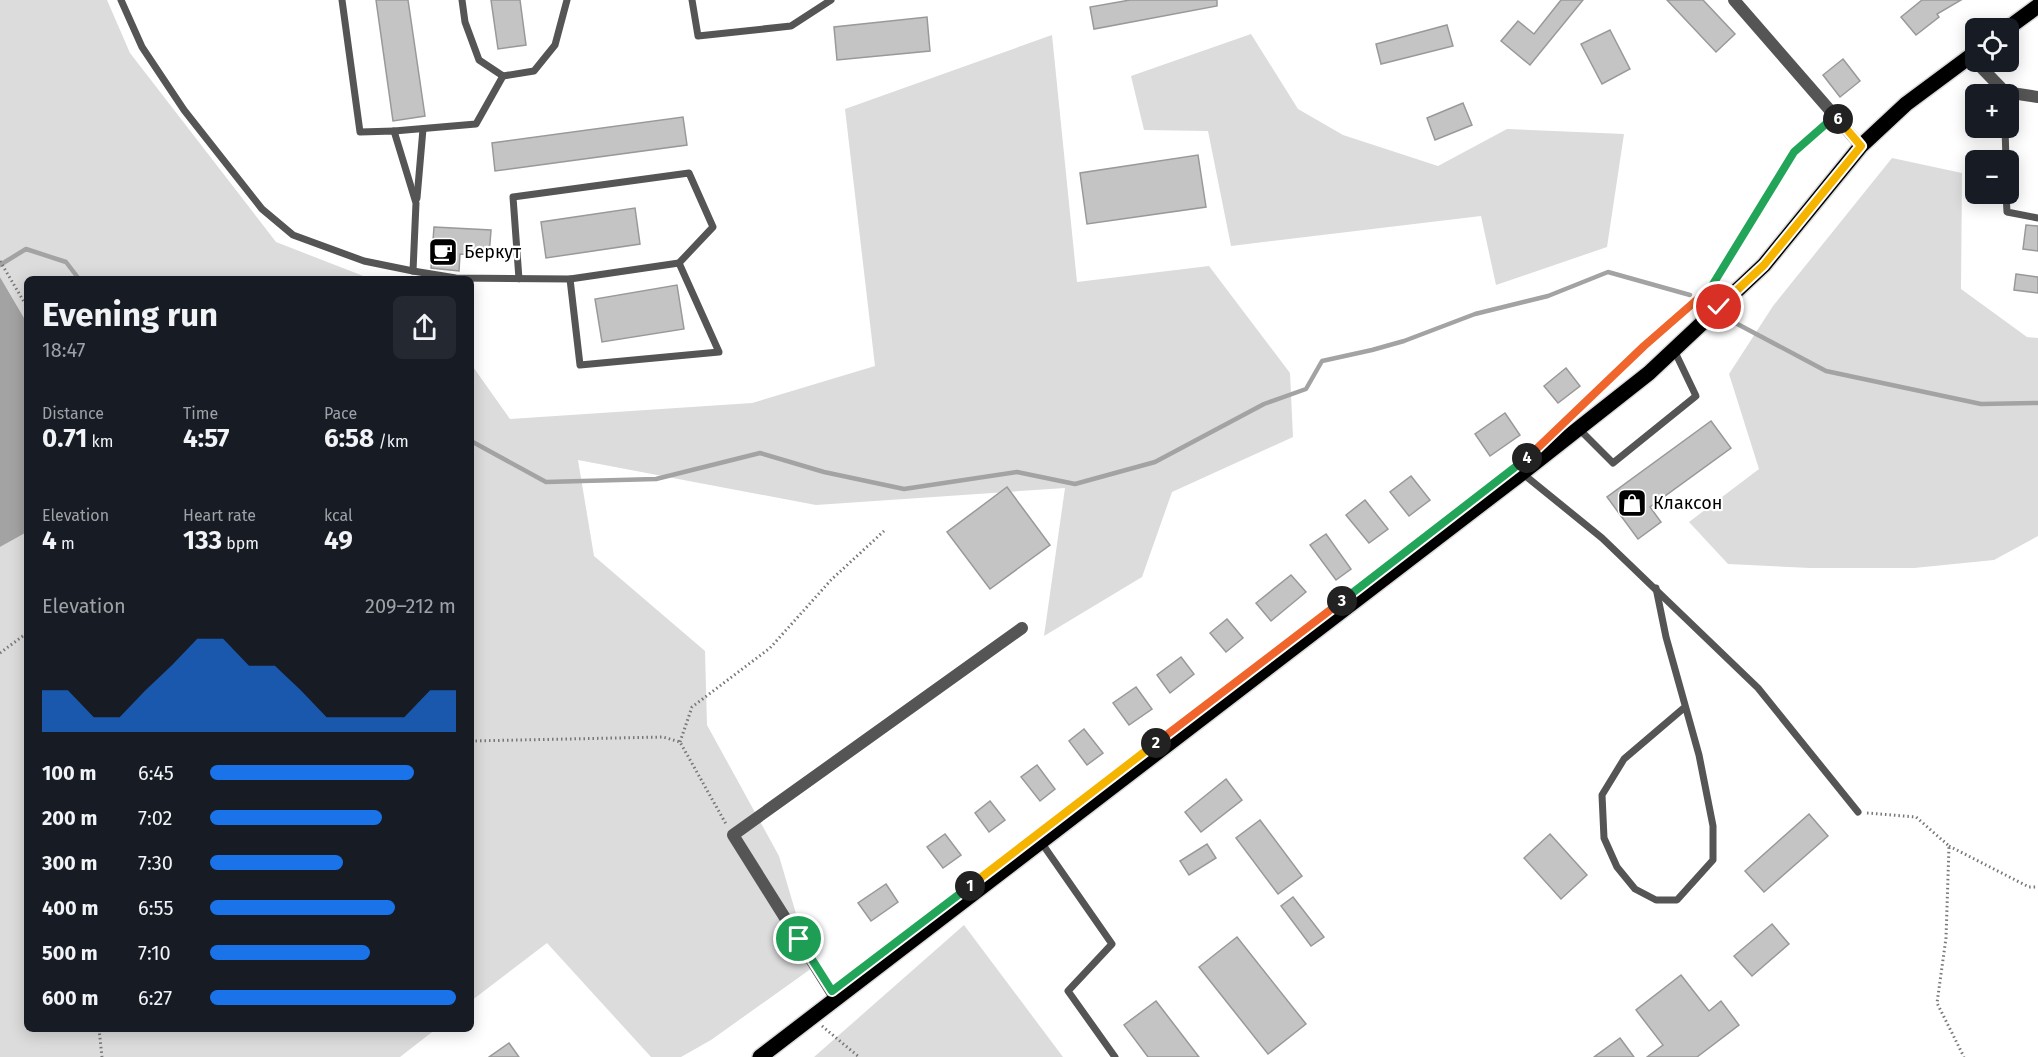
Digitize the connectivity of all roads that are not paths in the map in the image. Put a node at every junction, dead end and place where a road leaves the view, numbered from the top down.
1 (121, 0) edge
2 (342, 0) edge
3 (462, 0) edge
4 (567, 0) edge
5 (692, 0) edge
6 (831, 0) edge
7 (1734, 0) edge
8 (2038, 6) edge
9 (2019, 20) edge
10 (1965, 65) edge
11 (1987, 72) edge
12 (503, 76) junction
13 (1997, 84) edge
14 (2019, 95) edge
15 (2038, 97) edge
16 (423, 129) junction
17 (394, 131) junction
18 (1861, 146) junction
19 (416, 203) junction
20 (2007, 204) edge
21 (2038, 218) edge
22 (679, 263) junction
23 (413, 271) junction
24 (444, 276) edge
25 (474, 278) edge
26 (519, 279) junction
27 (570, 279) junction
28 (1674, 350) junction
29 (1578, 428) junction
30 (1522, 472) junction
31 (1656, 588) junction
32 (1022, 628) dead end
33 (1685, 707) junction
34 (1858, 812) road end
35 (1041, 842) junction
36 (836, 999) junction
37 (760, 1057) edge
38 (1115, 1057) edge

1 - 23 lane
2 - 17 lane
3 - 12 lane
4 - 12 lane
5 - 6 lane
7 - 18 street
8 - 9 main road
10 - 18 main road
11 - 13 street
12 - 16 lane
14 - 15 street
16 - 17 lane
16 - 19 lane
17 - 19 lane
18 - 28 main road
19 - 23 lane
20 - 21 lane
22 - 26 lane
22 - 27 lane
22 - 27 lane
23 - 24 lane
25 - 26 lane
26 - 27 lane
28 - 29 main road
28 - 29 lane
29 - 30 main road
30 - 31 lane
30 - 35 main road
31 - 33 lane
31 - 34 lane
32 - 36 street
33 - 33 lane
35 - 36 main road
35 - 38 lane
36 - 37 main road

